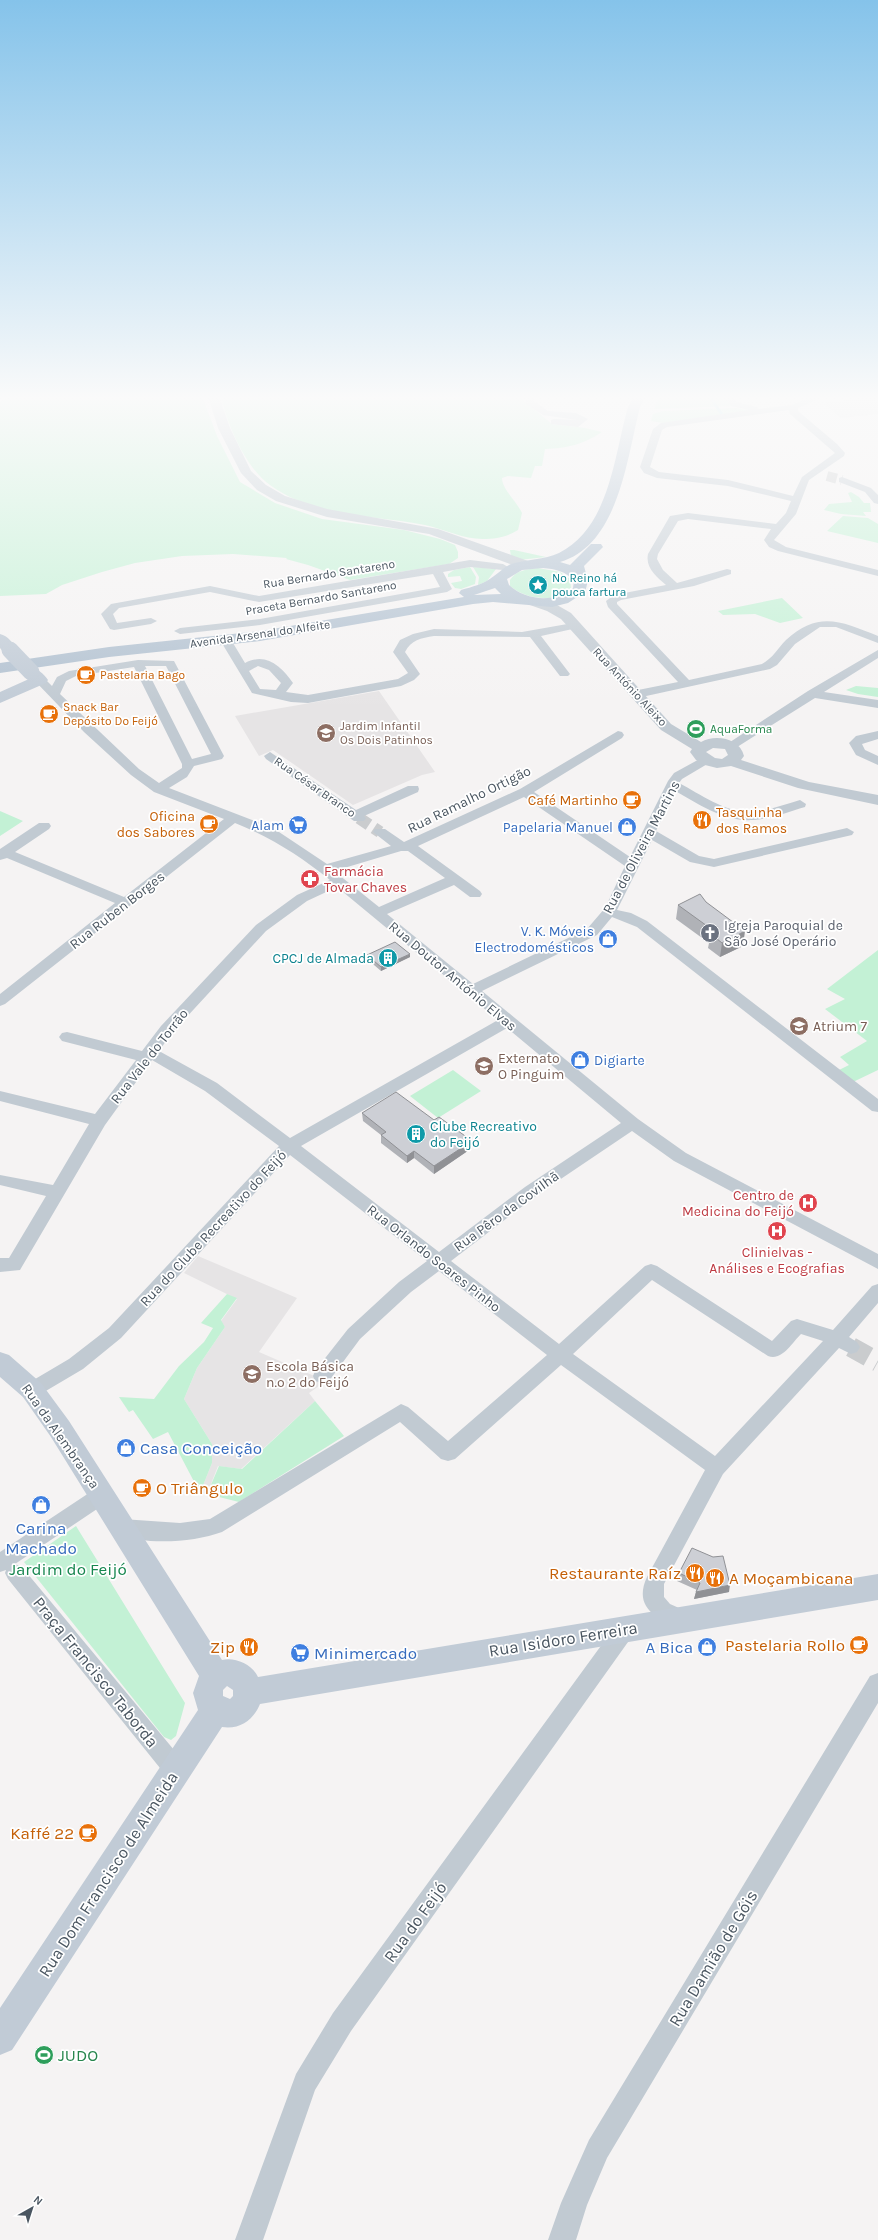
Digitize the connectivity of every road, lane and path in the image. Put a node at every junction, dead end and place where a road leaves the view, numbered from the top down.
1 (797, 500) edge
2 (291, 501) edge
3 (609, 501) edge
4 (779, 528) junction
5 (608, 536) dead end
6 (460, 540) junction
7 (485, 552) junction
8 (532, 565) junction
9 (455, 566) junction
10 (437, 571) junction
11 (727, 572) dead end
12 (502, 573) junction
13 (878, 573) edge
14 (579, 578) junction
15 (675, 587) junction
16 (571, 596) junction
17 (526, 600) junction
18 (150, 621) dead end
19 (570, 621) junction
20 (180, 631) dead end
21 (533, 633) junction
22 (226, 640) junction
23 (878, 640) edge
24 (3, 650) edge
25 (878, 653) edge
26 (138, 663) junction
27 (0, 668) edge
28 (244, 670) junction
29 (564, 674) dead end
30 (36, 676) junction
31 (687, 685) junction
32 (54, 694) junction
33 (279, 694) junction
34 (637, 694) junction
35 (812, 694) junction
36 (0, 698) edge
37 (878, 704) edge
38 (618, 735) dead end
39 (878, 735) edge
40 (703, 754) junction
41 (730, 754) junction
42 (270, 756) dead end
43 (878, 761) edge
44 (188, 764) junction
45 (672, 784) junction
46 (159, 789) junction
47 (413, 789) dead end
48 (525, 792) junction
49 (878, 800) edge
50 (800, 804) dead end
51 (234, 817) junction
52 (44, 826) dead end
53 (380, 832) tunnel mouth
54 (648, 832) junction
55 (847, 832) dead end
56 (406, 847) junction
57 (2, 854) edge
58 (633, 865) junction
59 (324, 869) junction
60 (455, 879) junction
61 (339, 881) junction
62 (475, 894) dead end
63 (126, 903) junction
64 (609, 912) junction
65 (378, 913) junction
66 (471, 990) junction
67 (0, 1001) edge
68 (508, 1021) junction
69 (67, 1037) dead end
70 (147, 1055) junction
71 (0, 1096) edge
72 (878, 1107) edge
73 (99, 1121) junction
74 (632, 1124) junction
75 (289, 1146) junction
76 (2, 1180) dead end
77 (57, 1192) junction
78 (437, 1261) junction
79 (878, 1262) edge
80 (0, 1265) edge
81 (878, 1291) edge
82 (844, 1342) junction
83 (560, 1354) junction
84 (0, 1362) edge
85 (322, 1376) dead end
86 (32, 1390) junction
87 (716, 1468) junction
88 (102, 1495) junction
89 (122, 1528) junction
90 (8, 1568) edge
91 (878, 1587) edge
92 (682, 1619) junction
93 (626, 1628) junction
94 (216, 1677) junction
95 (878, 1683) edge
96 (249, 1692) junction
97 (216, 1710) junction
98 (176, 1770) junction
99 (0, 2038) edge
100 (249, 2240) edge
101 (562, 2240) edge

1 - 4 street
2 - 6 street
3 - 8 main road
4 - 13 street
4 - 15 street
5 - 14 main road
6 - 7 street
6 - 9 street
7 - 8 street
7 - 12 street
8 - 12 main road, Avenida Arsenal do Alfeite
8 - 14 main road
9 - 10 street, Rua Bernardo Santareno
9 - 12 street, Rua Bernardo Santareno
10 - 18 street, Rua Bernardo Santareno
10 - 20 street, Praceta Bernardo Santareno
11 - 15 street
12 - 17 main road
12 - 24 main road, Avenida Arsenal do Alfeite
14 - 16 main road
15 - 31 street
16 - 17 main road, Avenida Arsenal do Alfeite
16 - 19 street
17 - 19 street, Rua António Aleixo
17 - 22 main road, Avenida Arsenal do Alfeite
19 - 21 street
19 - 34 street, Rua António Aleixo
21 - 29 street
21 - 33 street
22 - 27 main road, Avenida Arsenal do Alfeite
22 - 28 street
23 - 31 street
24 - 30 main road, bridge
25 - 35 street
26 - 32 street
26 - 44 street
26 - 44 street
28 - 33 street
28 - 33 street
30 - 32 street, Rua Doutor António Elvas
30 - 36 main road
31 - 34 street
32 - 46 street, Rua Doutor António Elvas
34 - 40 street, Rua António Aleixo
35 - 37 street
35 - 41 street
38 - 48 street, Rua Ramalho Ortigão
39 - 43 street
40 - 41 street
40 - 45 street, Rua de Oliveira Martins
41 - 49 street
42 - 47 street, Rua César Branco
44 - 46 street
45 - 50 street
45 - 54 street, Rua de Oliveira Martins
46 - 51 street, Rua Doutor António Elvas
48 - 56 street, Rua Ramalho Ortigão
48 - 58 street
51 - 59 street, Rua Doutor António Elvas
51 - 63 street, Rua Ruben Borges
52 - 57 street
53 - 56 street
54 - 55 street
54 - 58 street, Rua de Oliveira Martins
56 - 59 street, Rua Ramalho Ortigão
56 - 60 street
57 - 63 street
58 - 64 street, Rua de Oliveira Martins
59 - 61 street, Rua Doutor António Elvas
60 - 62 street
60 - 65 street
61 - 65 street, Rua Doutor António Elvas
61 - 70 street, Rua Vale do Torrão
63 - 67 street, Rua Ruben Borges
64 - 66 street, Rua de Oliveira Martins
64 - 72 street
65 - 66 street, Rua Doutor António Elvas
66 - 68 street, Rua Doutor António Elvas
68 - 74 street, Rua Doutor António Elvas
68 - 75 street, Rua do Clube Recreativo do Feijó
69 - 70 street, Rua Orlando Soares Pinho
70 - 73 street, Rua Vale do Torrão
70 - 75 street, Rua Orlando Soares Pinho
71 - 73 street
73 - 77 street, Rua Vale do Torrão
74 - 78 street, Rua Pêro da Covilhã
74 - 79 street, Rua Doutor António Elvas
75 - 78 street, Rua Orlando Soares Pinho
75 - 86 street, Rua do Clube Recreativo do Feijó
76 - 77 street
77 - 80 street, Rua Vale do Torrão
78 - 83 street, Rua Orlando Soares Pinho
78 - 85 street, Rua Pêro da Covilhã
81 - 82 street
82 - 83 street
82 - 87 street
83 - 87 street, Rua Orlando Soares Pinho
83 - 89 street
84 - 86 main road, Rua da Alembrança
86 - 88 main road, Rua da Alembrança
87 - 92 street
88 - 89 main road
88 - 90 street
89 - 94 main road
90 - 98 street, Praça Francisco Taborda
91 - 92 main road, Rua Isidoro Ferreira
92 - 93 main road, Rua Isidoro Ferreira
93 - 96 main road, Rua Isidoro Ferreira
93 - 100 street, Rua do Feijó
94 - 96 main road
94 - 97 main road
95 - 101 street, Rua Damião de Góis
96 - 97 main road
97 - 98 main road, Rua Dom Francisco de Almeida
98 - 99 main road, Rua Dom Francisco de Almeida

